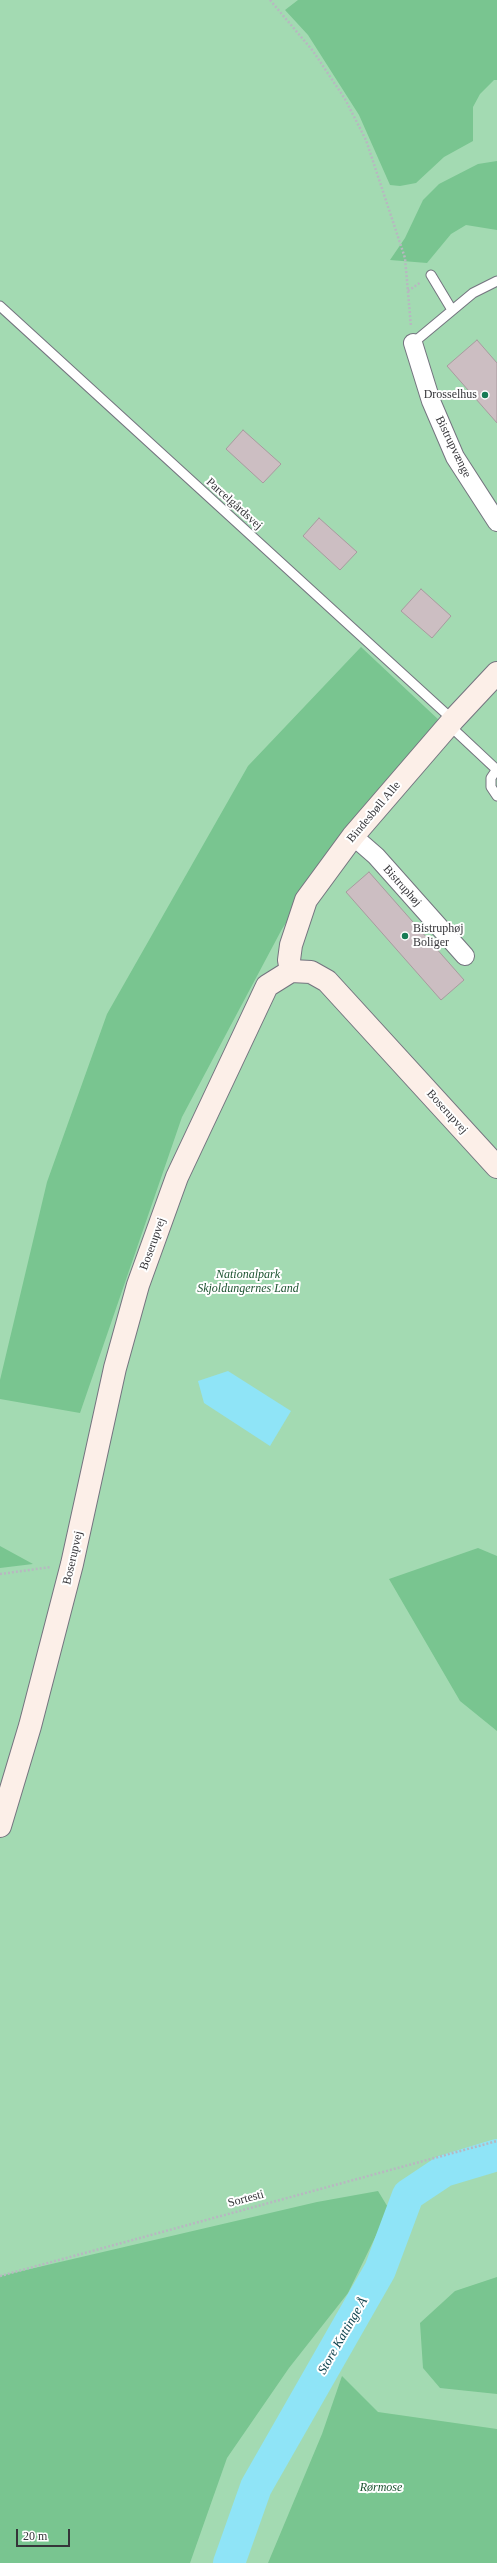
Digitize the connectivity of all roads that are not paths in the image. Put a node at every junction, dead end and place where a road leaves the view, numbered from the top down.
1 (431, 275) dead end
2 (497, 282) edge
3 (0, 306) edge
4 (452, 310) junction
5 (413, 343) joint
6 (497, 522) edge
7 (497, 673) edge
8 (451, 723) junction
9 (497, 769) edge
10 (497, 796) edge
11 (353, 836) junction
12 (465, 956) dead end
13 (290, 971) junction
14 (497, 1167) edge
15 (0, 1826) edge

1 - 4 lane
2 - 4 lane
3 - 8 lane, Parcelgårdsvej
4 - 5 lane
5 - 6 street, Bistrupvænge
7 - 8 street, Bindesbøll Alle
8 - 9 lane, Parcelgårdsvej
8 - 11 street, Bindesbøll Alle
9 - 10 lane
11 - 12 street, Bistruphøj
11 - 13 street, Bindesbøll Alle
13 - 14 street, Boserupvej
13 - 15 street, Boserupvej

